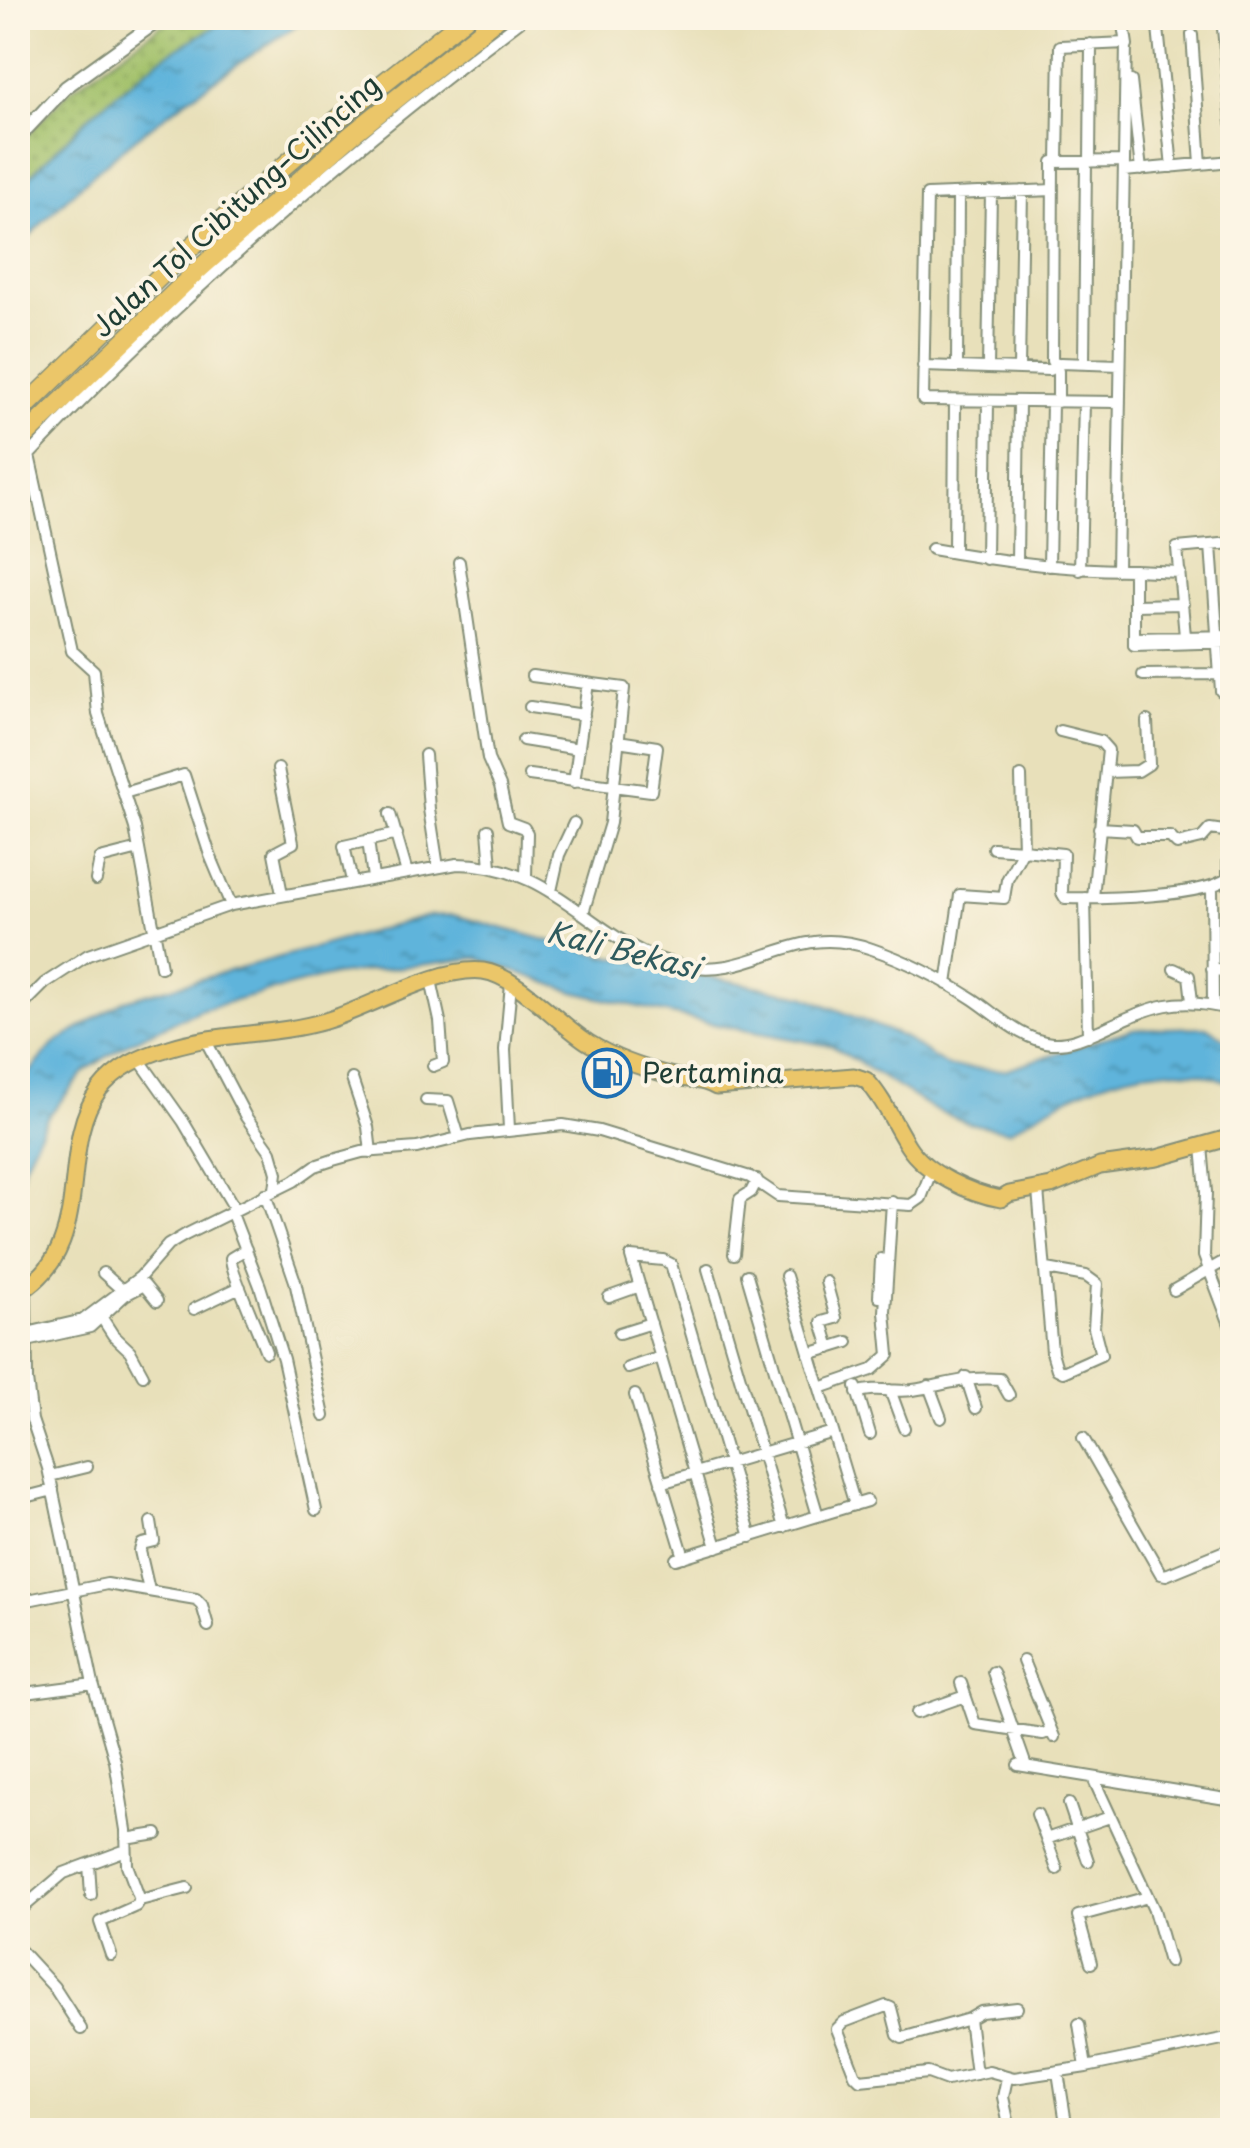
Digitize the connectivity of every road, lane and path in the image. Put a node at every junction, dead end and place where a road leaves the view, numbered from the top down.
1 (162, 18) edge
2 (464, 18) edge
3 (497, 18) edge
4 (524, 18) edge
5 (1124, 18) edge
6 (1157, 18) edge
7 (1222, 18) edge
8 (1192, 35) dead end
9 (1126, 42) junction
10 (1091, 44) junction
11 (1232, 124) edge
12 (18, 136) edge
13 (1232, 161) edge
14 (1058, 162) junction
15 (1088, 162) junction
16 (1201, 164) junction
17 (1124, 166) junction
18 (1172, 167) junction
19 (1141, 170) junction
20 (1053, 190) junction
21 (1022, 191) junction
22 (991, 192) junction
23 (958, 194) junction
24 (1084, 364) junction
25 (1120, 364) junction
26 (923, 366) junction
27 (1055, 366) junction
28 (957, 367) junction
29 (988, 368) junction
30 (1019, 369) junction
31 (955, 400) junction
32 (988, 401) junction
33 (1019, 401) junction
34 (1055, 402) junction
35 (1084, 402) junction
36 (1120, 402) junction
37 (18, 414) edge
38 (23, 448) edge
39 (18, 467) edge
40 (1232, 542) edge
41 (1210, 545) junction
42 (932, 548) dead end
43 (954, 553) junction
44 (986, 559) junction
45 (460, 562) dead end
46 (1017, 562) junction
47 (1049, 566) junction
48 (1080, 570) junction
49 (1116, 570) junction
50 (1134, 570) junction
51 (1180, 572) junction
52 (1182, 604) junction
53 (1134, 605) junction
54 (1185, 636) junction
55 (1134, 638) junction
56 (1217, 639) junction
57 (1232, 639) edge
58 (1220, 674) junction
59 (532, 676) dead end
60 (1144, 676) dead end
61 (588, 684) junction
62 (1221, 691) dead end
63 (530, 707) dead end
64 (584, 715) junction
65 (1147, 721) dead end
66 (1060, 731) dead end
67 (524, 740) dead end
68 (618, 741) junction
69 (579, 749) junction
70 (426, 755) dead end
71 (278, 770) dead end
72 (1106, 772) junction
73 (529, 774) dead end
74 (1021, 776) dead end
75 (574, 782) junction
76 (614, 788) junction
77 (124, 793) junction
78 (390, 814) dead end
79 (574, 823) dead end
80 (1099, 828) junction
81 (488, 830) dead end
82 (1232, 832) edge
83 (397, 834) junction
84 (368, 840) junction
85 (992, 848) dead end
86 (139, 849) junction
87 (1023, 850) junction
88 (491, 866) junction
89 (438, 867) junction
90 (406, 872) junction
91 (526, 876) junction
92 (372, 878) junction
93 (96, 880) dead end
94 (352, 881) junction
95 (1212, 888) junction
96 (551, 891) junction
97 (282, 894) junction
98 (1089, 897) junction
99 (232, 906) junction
100 (583, 913) junction
101 (154, 932) junction
102 (161, 967) dead end
103 (1174, 969) dead end
104 (1212, 970) junction
105 (1232, 972) edge
106 (431, 980) junction
107 (510, 984) junction
108 (946, 984) junction
109 (1192, 1001) junction
110 (1213, 1004) junction
111 (18, 1010) edge
112 (1232, 1010) edge
113 (1088, 1036) junction
114 (205, 1039) junction
115 (139, 1059) junction
116 (433, 1066) dead end
117 (352, 1079) dead end
118 (426, 1100) dead end
119 (509, 1129) junction
120 (459, 1137) junction
121 (1232, 1137) edge
122 (1202, 1146) junction
123 (371, 1152) junction
124 (932, 1169) junction
125 (757, 1180) junction
126 (1038, 1190) junction
127 (270, 1192) junction
128 (888, 1202) junction
129 (233, 1210) junction
130 (246, 1249) junction
131 (734, 1254) dead end
132 (708, 1269) dead end
133 (1047, 1269) junction
134 (1206, 1269) junction
135 (103, 1273) dead end
136 (747, 1275) dead end
137 (786, 1276) dead end
138 (1232, 1277) edge
139 (142, 1281) junction
140 (826, 1282) dead end
141 (640, 1286) junction
142 (240, 1287) junction
143 (120, 1289) junction
144 (1174, 1290) dead end
145 (22, 1291) edge
146 (610, 1298) dead end
147 (157, 1301) dead end
148 (194, 1309) dead end
149 (102, 1318) junction
150 (650, 1323) junction
151 (1232, 1330) edge
152 (619, 1333) dead end
153 (25, 1341) edge
154 (848, 1342) dead end
155 (830, 1348) junction
156 (266, 1352) dead end
157 (809, 1354) junction
158 (661, 1357) junction
159 (628, 1368) dead end
160 (143, 1376) dead end
161 (852, 1377) junction
162 (966, 1377) junction
163 (929, 1386) junction
164 (820, 1388) junction
165 (890, 1390) junction
166 (857, 1393) junction
167 (634, 1395) dead end
168 (1009, 1395) dead end
169 (976, 1408) dead end
170 (324, 1416) dead end
171 (941, 1418) dead end
172 (904, 1428) dead end
173 (834, 1434) junction
174 (870, 1434) dead end
175 (1083, 1438) dead end
176 (798, 1445) junction
177 (764, 1456) junction
178 (731, 1465) junction
179 (88, 1467) dead end
180 (50, 1476) junction
181 (697, 1476) junction
182 (662, 1486) junction
183 (53, 1490) junction
184 (18, 1499) edge
185 (867, 1502) dead end
186 (855, 1505) junction
187 (316, 1510) dead end
188 (818, 1516) junction
189 (151, 1522) dead end
190 (784, 1527) junction
191 (751, 1536) junction
192 (718, 1547) junction
193 (1232, 1548) edge
194 (75, 1588) junction
195 (149, 1590) junction
196 (18, 1602) edge
197 (208, 1626) dead end
198 (1023, 1661) dead end
199 (994, 1672) dead end
200 (961, 1683) dead end
201 (92, 1684) junction
202 (18, 1694) edge
203 (965, 1696) junction
204 (917, 1714) dead end
205 (1014, 1728) junction
206 (1093, 1778) junction
207 (1232, 1800) edge
208 (1069, 1804) dead end
209 (1037, 1814) dead end
210 (1110, 1816) junction
211 (1077, 1828) junction
212 (157, 1834) dead end
213 (1046, 1839) junction
214 (126, 1845) junction
215 (1088, 1860) dead end
216 (89, 1864) junction
217 (1057, 1869) dead end
218 (187, 1888) dead end
219 (91, 1895) dead end
220 (1148, 1897) junction
221 (140, 1900) junction
222 (18, 1912) edge
223 (18, 1948) edge
224 (112, 1955) dead end
225 (1169, 1962) dead end
226 (1092, 1963) dead end
227 (1018, 2008) dead end
228 (969, 2019) junction
229 (1079, 2024) dead end
230 (81, 2030) dead end
231 (1232, 2037) edge
232 (1086, 2067) junction
233 (1058, 2072) junction
234 (976, 2074) junction
235 (1007, 2078) junction
236 (1010, 2130) edge
237 (1067, 2130) edge

1 - 12 street
2 - 37 highway, Jalan Tol Cibitung–Cilincing
3 - 38 highway, Jalan Tol Cibitung–Cilincing
4 - 38 street
5 - 9 street
6 - 18 street
7 - 11 street
8 - 16 street
9 - 10 street
9 - 17 street
9 - 19 street
10 - 14 street
10 - 15 street
13 - 16 street
14 - 15 street
14 - 20 street
15 - 17 street
15 - 24 street
16 - 18 street
17 - 19 street
17 - 25 street
18 - 19 street
20 - 21 street
20 - 27 street
21 - 22 street
21 - 30 street
22 - 23 street
22 - 29 street
23 - 26 street
23 - 28 street
24 - 25 street
24 - 27 street
25 - 36 street
26 - 28 street
26 - 31 street
27 - 30 street
27 - 34 street
28 - 29 street
29 - 30 street
31 - 32 street
31 - 43 street
32 - 33 street
32 - 44 street
33 - 34 street
33 - 46 street
34 - 35 street
34 - 47 street
35 - 36 street
35 - 48 street
36 - 49 street
38 - 39 street
38 - 77 street
40 - 41 street
41 - 51 street
41 - 56 street
42 - 43 street
43 - 44 street
44 - 46 street
45 - 91 street
46 - 47 street
47 - 48 street
48 - 49 street
49 - 50 street
50 - 51 street
50 - 53 street
51 - 52 street
52 - 53 street
52 - 54 street
53 - 55 street
54 - 55 street
54 - 56 street
55 - 56 street
56 - 57 street
56 - 58 street
58 - 60 street
58 - 62 street
59 - 61 street
61 - 64 street
61 - 68 street
63 - 64 street
64 - 69 street
65 - 72 street
66 - 72 street
67 - 69 street
68 - 76 street
68 - 76 street
69 - 75 street
70 - 89 street
71 - 97 street
72 - 80 street
73 - 75 street
74 - 87 street
75 - 76 street
76 - 100 street
77 - 86 street
77 - 99 street
78 - 83 street
79 - 96 street
80 - 82 street
80 - 98 street
81 - 88 street
82 - 95 street
83 - 84 street
83 - 90 street
84 - 92 street
84 - 94 street
85 - 87 street
86 - 93 street
86 - 101 street
87 - 98 street
87 - 108 street
88 - 89 street
88 - 91 street
89 - 90 street
90 - 92 street
91 - 96 street
92 - 94 street
94 - 97 street
95 - 98 street
95 - 104 street
96 - 100 street
97 - 99 street
98 - 113 street
99 - 101 street
100 - 108 street
101 - 102 street
101 - 111 street
103 - 109 street
104 - 105 street
104 - 110 street
106 - 107 main road
106 - 114 main road
106 - 116 street
107 - 119 street
107 - 124 main road
108 - 113 street
109 - 110 street
109 - 113 street
110 - 112 street
114 - 115 main road
114 - 127 street
115 - 129 street
115 - 145 main road
117 - 123 street
118 - 120 street
119 - 120 street
119 - 125 street
120 - 123 street
121 - 122 main road
122 - 126 main road
122 - 134 street
123 - 127 street
124 - 126 main road
124 - 128 street
125 - 128 street
125 - 131 street
126 - 133 street
127 - 129 street
127 - 170 street
128 - 161 street
129 - 130 street
129 - 139 street
130 - 142 street
130 - 187 street
132 - 177 street
133 - 133 street
134 - 138 street
134 - 144 street
134 - 151 street
135 - 143 street
136 - 176 street
137 - 157 street
139 - 143 street
139 - 147 street
139 - 149 street
140 - 155 street
141 - 146 street
141 - 150 street
141 - 178 street
142 - 148 street
142 - 156 street
143 - 153 street
145 - 153 street
149 - 153 street
149 - 160 street
150 - 152 street
150 - 158 street
153 - 180 street
154 - 155 street
155 - 157 street
157 - 164 street
158 - 159 street
158 - 181 street
161 - 164 street
161 - 166 street
162 - 163 street
162 - 168 street
162 - 169 street
163 - 165 street
163 - 171 street
164 - 173 street
165 - 166 street
165 - 172 street
166 - 174 street
167 - 182 street
173 - 176 street
173 - 186 street
175 - 193 street
176 - 177 street
176 - 188 street
177 - 178 street
177 - 190 street
178 - 181 street
178 - 191 street
179 - 180 street
180 - 183 street
181 - 182 street
181 - 192 street
182 - 192 street
183 - 184 street
183 - 194 street
185 - 186 street
186 - 188 street
188 - 190 street
189 - 195 street
190 - 191 street
191 - 192 street
194 - 195 street
194 - 196 street
194 - 201 street
195 - 197 street
198 - 205 street
199 - 205 street
200 - 203 street
201 - 202 street
201 - 214 street
203 - 204 street
203 - 205 street
205 - 206 street
206 - 207 street
206 - 210 street
208 - 211 street
209 - 213 street
210 - 211 street
210 - 220 street
211 - 213 street
211 - 215 street
212 - 214 street
213 - 217 street
214 - 216 street
214 - 221 street
216 - 219 street
216 - 222 street
218 - 221 street
220 - 225 street
220 - 226 street
221 - 224 street
223 - 230 street
227 - 228 street
228 - 234 street
228 - 234 street
229 - 232 street
231 - 232 street
232 - 233 street
233 - 235 street
233 - 237 street
234 - 235 street
235 - 236 street

